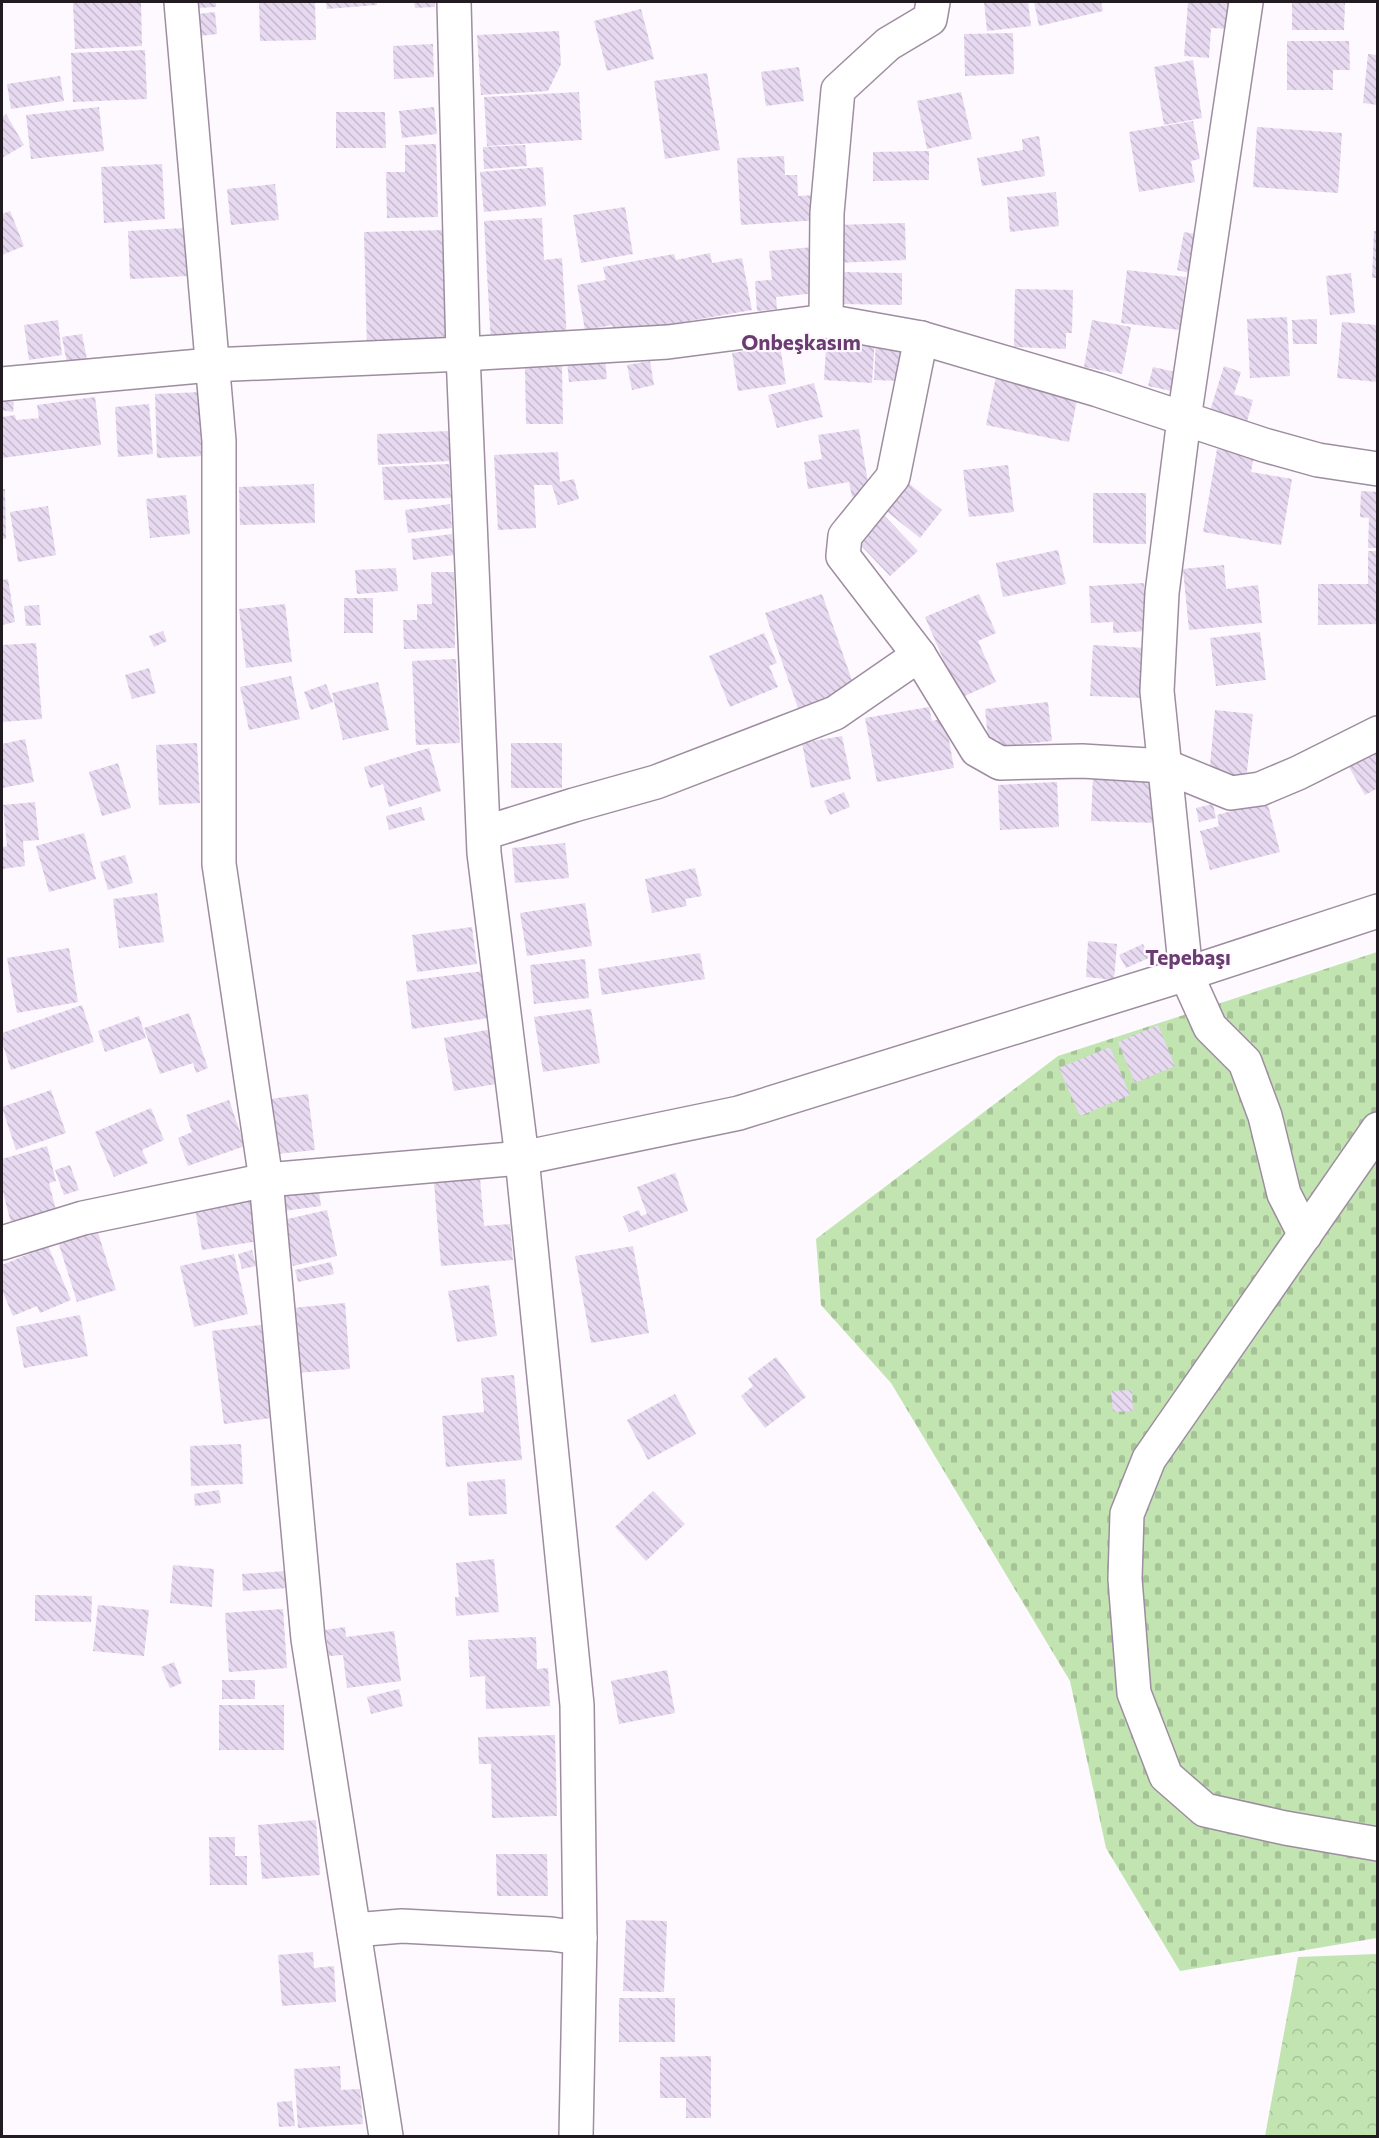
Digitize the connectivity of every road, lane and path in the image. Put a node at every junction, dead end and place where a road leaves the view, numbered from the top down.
1 (182, 2) edge
2 (454, 2) edge
3 (933, 2) edge
4 (1246, 2) edge
5 (826, 321) junction
6 (921, 338) junction
7 (463, 354) junction
8 (211, 365) junction
9 (2, 384) edge
10 (1184, 418) junction
11 (1377, 468) edge
12 (919, 655) junction
13 (1377, 733) edge
14 (1164, 766) junction
15 (484, 834) junction
16 (1377, 912) edge
17 (1186, 974) junction
18 (1377, 1129) edge
19 (522, 1158) junction
20 (266, 1180) junction
21 (1305, 1234) junction
22 (2, 1243) edge
23 (1377, 1844) edge
24 (354, 1930) junction
25 (580, 1938) junction
26 (386, 2136) edge
27 (576, 2136) edge

1 - 8 street
2 - 7 street
3 - 5 street
4 - 10 street
5 - 6 street
5 - 7 street
6 - 10 street
6 - 12 street
7 - 8 street
7 - 15 street
8 - 9 street
8 - 20 street
10 - 11 street
10 - 14 street
12 - 14 street
12 - 15 street
13 - 14 street
14 - 17 street
15 - 19 street
16 - 17 street
17 - 19 street
17 - 21 street
18 - 21 street
19 - 20 street
19 - 25 street
20 - 22 street
20 - 24 street
21 - 23 street
24 - 25 street
24 - 26 street
25 - 27 street

